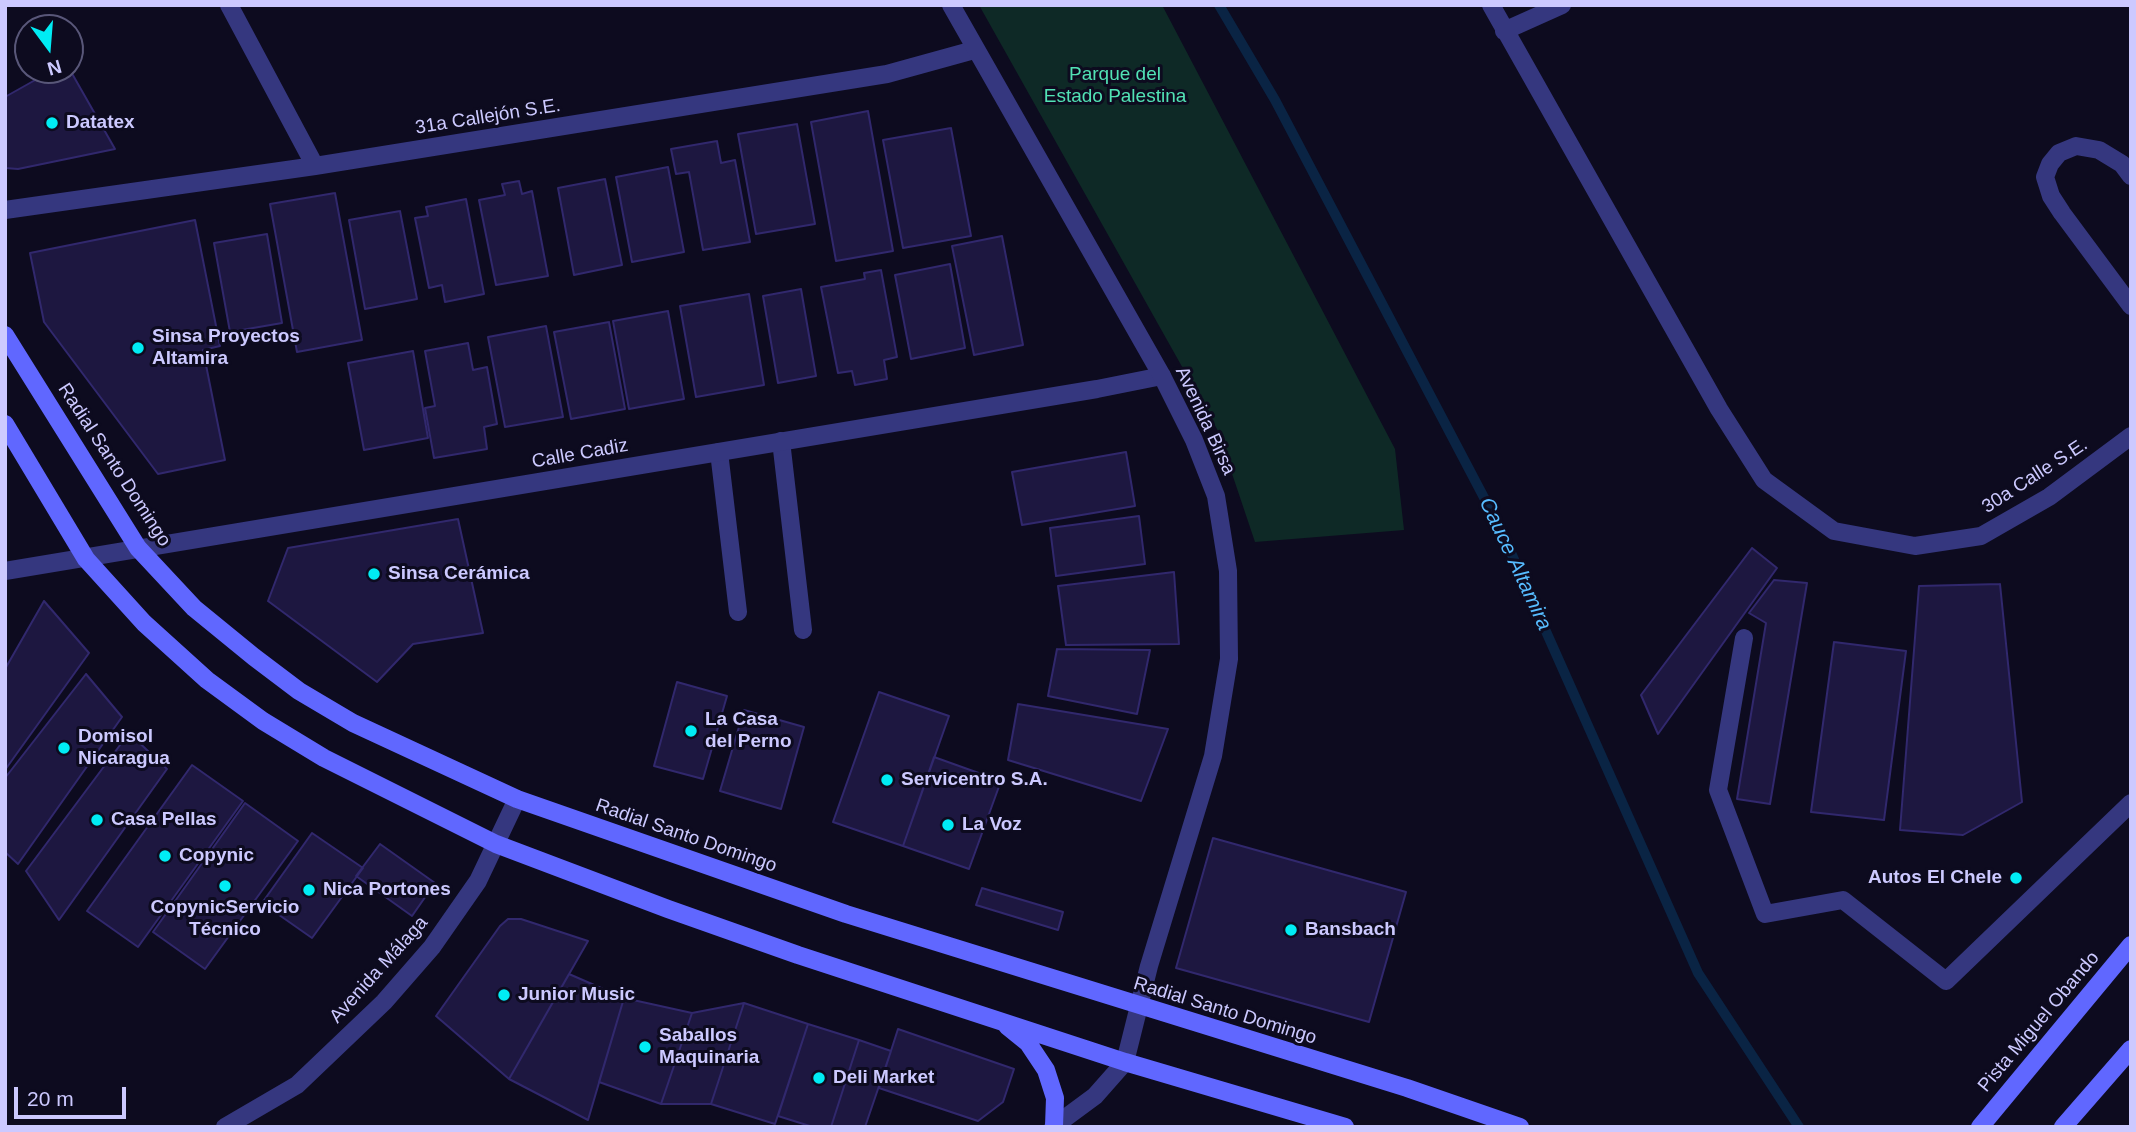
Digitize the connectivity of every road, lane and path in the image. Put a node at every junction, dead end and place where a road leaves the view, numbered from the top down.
1 (229, 5) edge
2 (951, 5) edge
3 (1491, 5) edge
4 (1562, 5) edge
5 (1504, 31) junction
6 (974, 50) junction
7 (315, 166) junction
8 (2131, 176) edge
9 (5, 210) edge
10 (2131, 306) edge
11 (5, 335) edge
12 (1161, 376) junction
13 (5, 424) edge
14 (2131, 436) edge
15 (781, 441) junction
16 (719, 452) junction
17 (138, 548) junction
18 (86, 559) junction
19 (5, 571) edge
20 (738, 612) dead end
21 (803, 630) dead end
22 (1744, 638) dead end
23 (517, 799) junction
24 (2131, 803) edge
25 (496, 844) junction
26 (2131, 945) edge
27 (1140, 1007) junction
28 (999, 1020) junction
29 (2131, 1049) edge
30 (1125, 1062) junction
31 (1997, 1107) junction
32 (1054, 1126) edge
33 (225, 1127) edge
34 (1345, 1127) edge
35 (1520, 1127) edge
36 (1966, 1127) edge
37 (1980, 1127) edge
38 (2063, 1127) edge

1 - 7 street
2 - 6 street, Avenida Birsa
3 - 5 street, 30a Calle S.E.
4 - 5 street
5 - 14 street, 30a Calle S.E.
6 - 7 street, 31a Callejón S.E.
6 - 12 street, Avenida Birsa
7 - 9 street, 31a Callejón S.E.
8 - 10 street
11 - 17 main road, Radial Santo Domingo
12 - 15 street, Calle Cadiz
12 - 27 street, Avenida Birsa
13 - 18 main road
15 - 16 street, Calle Cadiz
15 - 21 street
16 - 17 street, Calle Cadiz
16 - 20 street
17 - 18 street, Calle Cadiz
17 - 23 main road, Radial Santo Domingo
18 - 19 street, Calle Cadiz
18 - 25 main road
22 - 24 street
23 - 25 street, Avenida Málaga
23 - 27 main road, Radial Santo Domingo
25 - 28 main road
25 - 33 street, Avenida Málaga
26 - 31 main road, Pista Miguel Obando
27 - 30 street, Avenida Birsa
27 - 35 main road, Radial Santo Domingo
28 - 30 main road
28 - 32 main road
29 - 38 main road
30 - 32 street
30 - 34 main road
31 - 36 main road
31 - 37 main road, Pista Miguel Obando

